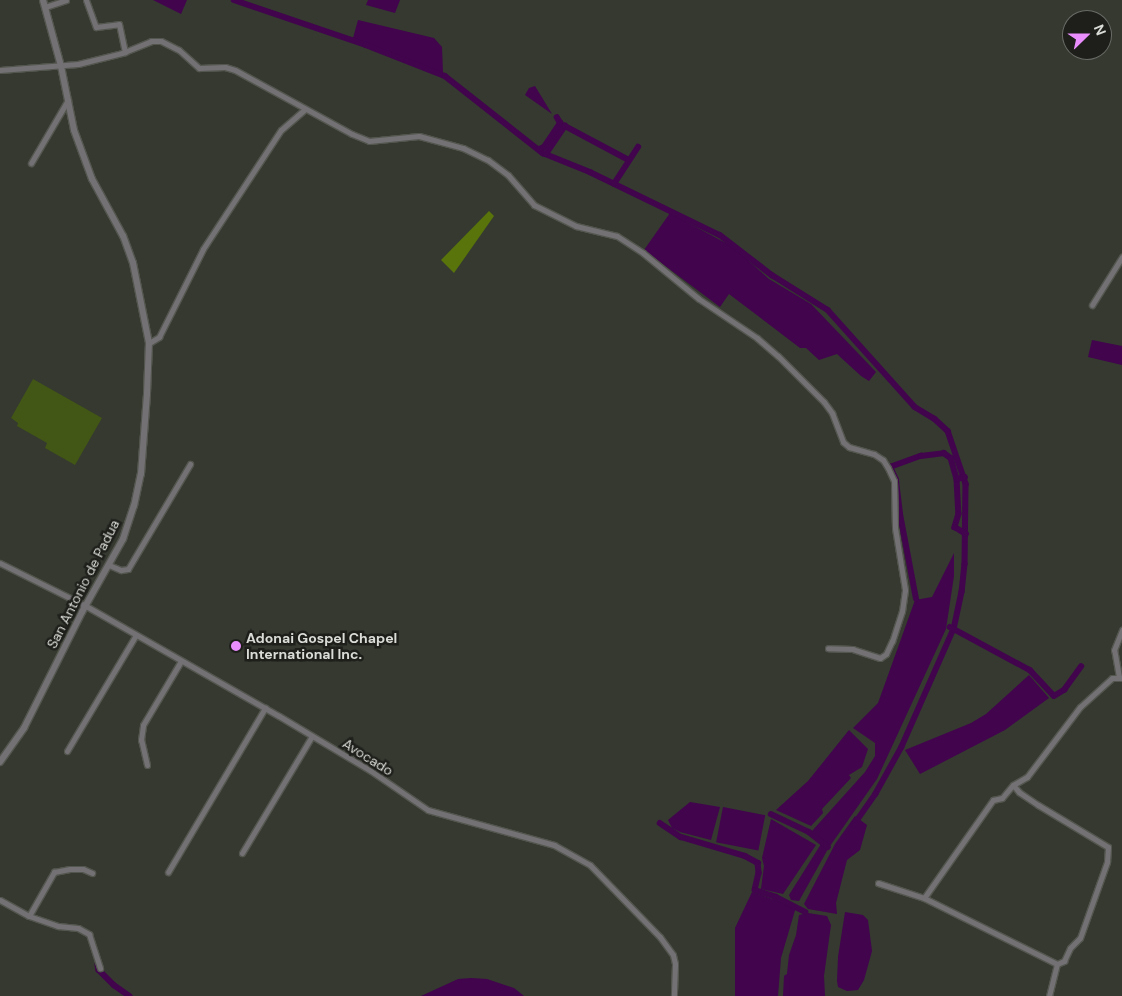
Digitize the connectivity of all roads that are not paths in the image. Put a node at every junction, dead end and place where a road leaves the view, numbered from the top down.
1 (66, 0) edge
2 (86, 0) edge
3 (44, 4) edge
4 (125, 52) junction
5 (61, 66) junction
6 (0, 70) edge
7 (68, 100) junction
8 (305, 109) junction
9 (31, 163) dead end
10 (1122, 257) edge
11 (1092, 304) dead end
12 (149, 343) junction
13 (190, 464) dead end
14 (0, 563) edge
15 (110, 565) junction
16 (86, 606) junction
17 (1122, 630) edge
18 (136, 636) junction
19 (828, 648) dead end
20 (181, 661) junction
21 (1120, 678) edge
22 (265, 708) junction
23 (312, 736) junction
24 (67, 751) dead end
25 (0, 762) edge
26 (146, 765) dead end
27 (1013, 785) junction
28 (242, 853) dead end
29 (168, 872) dead end
30 (92, 873) dead end
31 (878, 883) dead end
32 (924, 898) junction
33 (0, 900) edge
34 (28, 916) junction
35 (1058, 964) junction
36 (100, 968) dead end
37 (674, 996) edge
38 (1049, 996) edge

1 - 3 street
2 - 4 street
3 - 5 street, San Antonio de Padua
4 - 5 street
4 - 8 street
5 - 6 street
5 - 7 street, San Antonio de Padua
7 - 9 street
7 - 12 street, San Antonio de Padua
8 - 12 street
8 - 19 street
10 - 11 street
12 - 15 street, San Antonio de Padua
13 - 15 street
14 - 16 street, Avocado
15 - 16 street, San Antonio de Padua
16 - 18 street, Avocado
16 - 25 street, San Antonio de Padua
17 - 21 street
18 - 20 street, Avocado
18 - 24 street
20 - 22 street, Avocado
20 - 26 street
21 - 27 street
22 - 23 street, Avocado
22 - 29 street
23 - 28 street
23 - 37 street, Avocado
27 - 32 street
27 - 35 street
30 - 34 street
31 - 32 street
32 - 35 street
33 - 34 street
34 - 36 street
35 - 38 street

